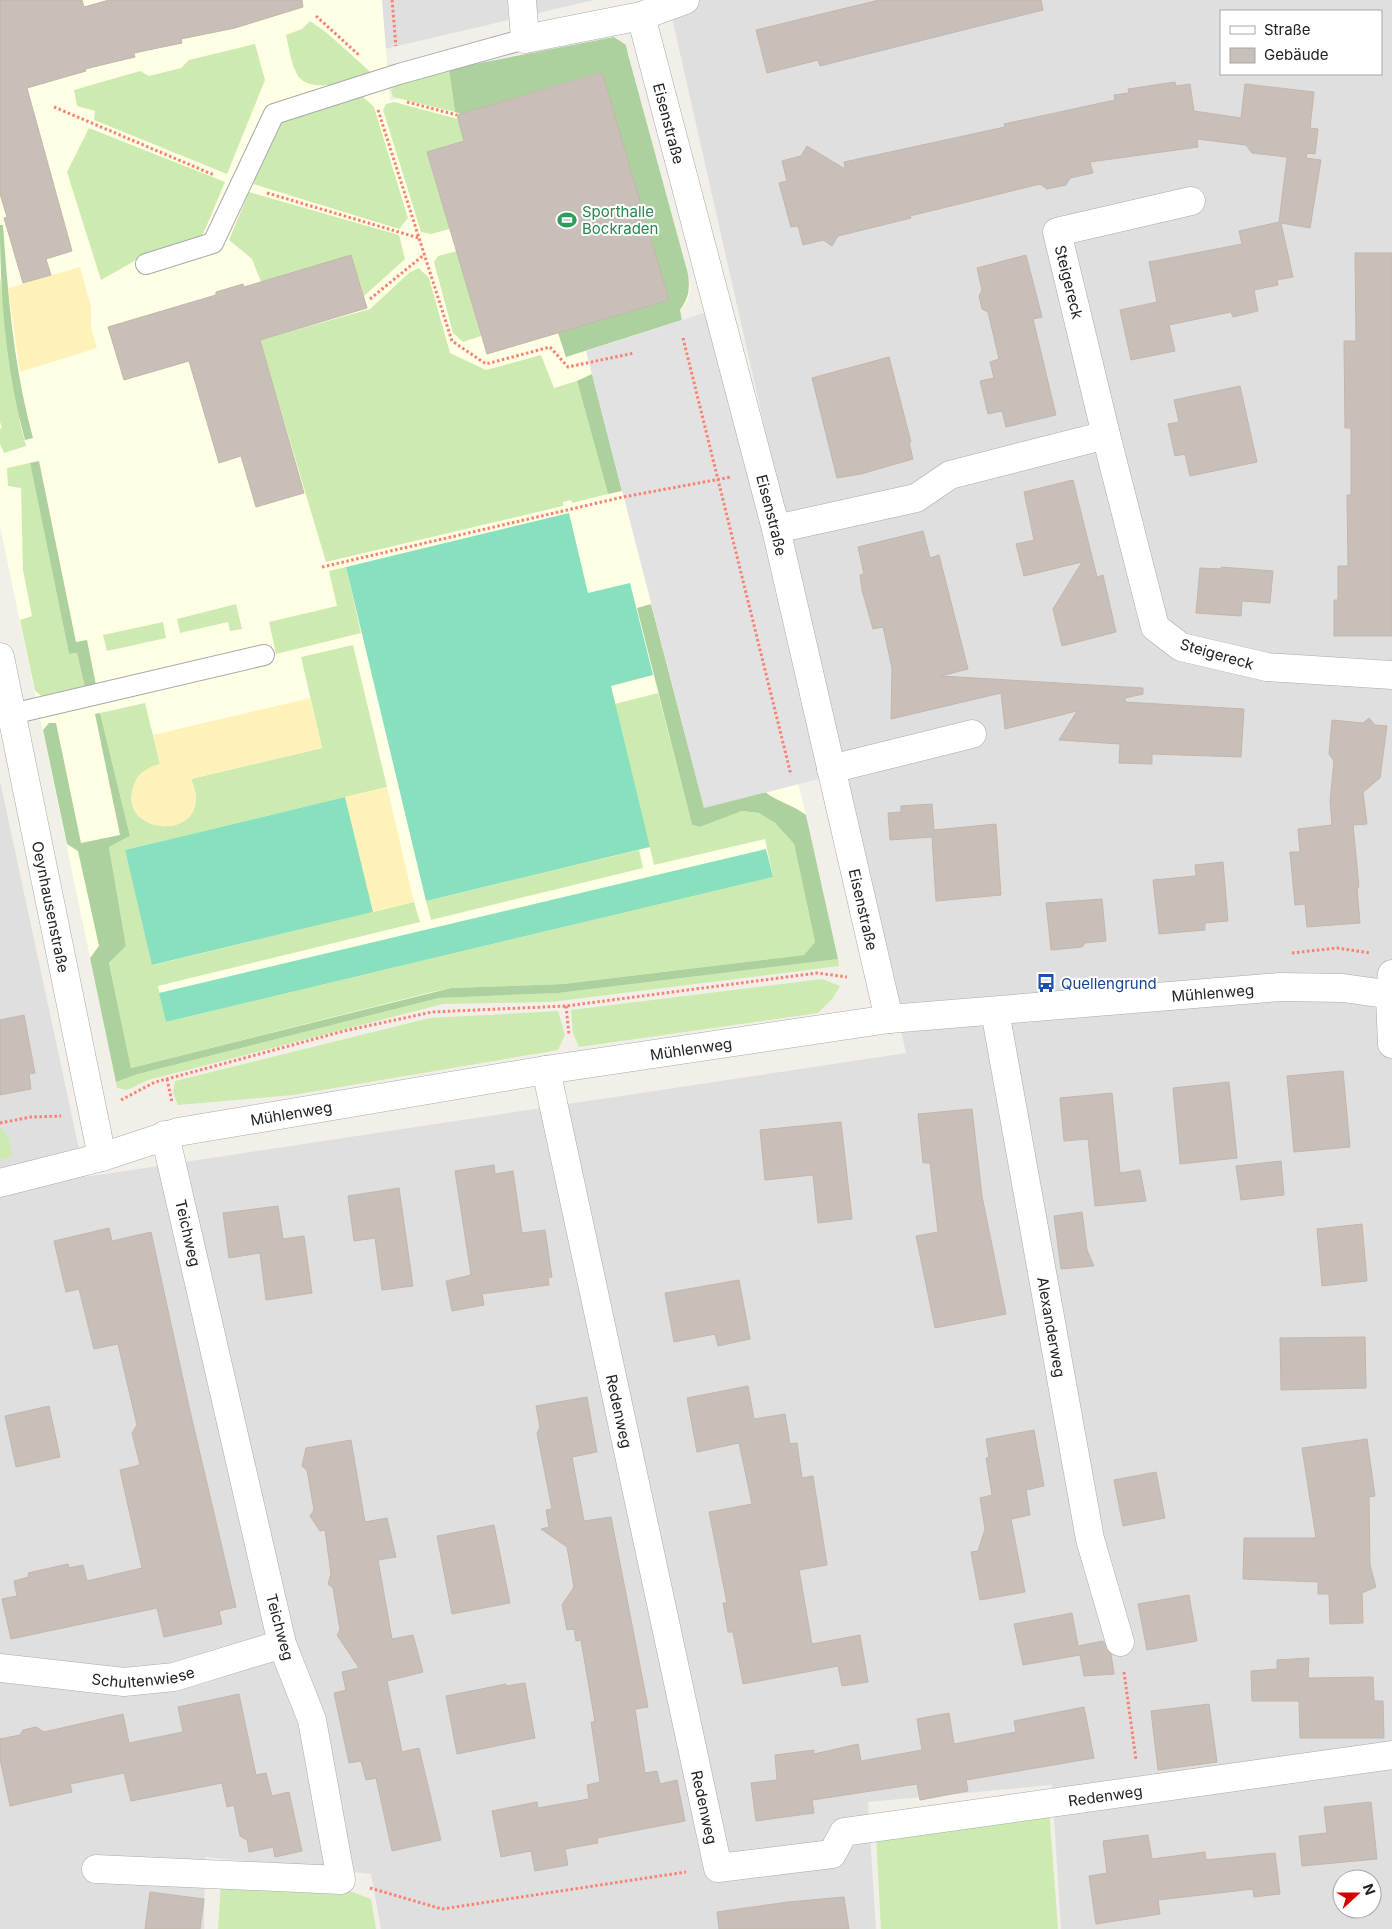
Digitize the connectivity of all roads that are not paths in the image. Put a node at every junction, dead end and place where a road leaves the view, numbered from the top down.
1 (522, 0) edge
2 (685, 0) edge
3 (641, 16) junction
4 (525, 40) junction
5 (1191, 202) dead end
6 (146, 264) dead end
7 (1106, 435) junction
8 (776, 529) junction
9 (264, 655) dead end
10 (0, 657) edge
11 (1392, 675) edge
12 (7, 702) edge
13 (972, 734) dead end
14 (831, 769) junction
15 (1388, 980) edge
16 (995, 1011) junction
17 (889, 1018) junction
18 (1392, 1044) edge
19 (546, 1070) junction
20 (165, 1135) junction
21 (102, 1157) junction
22 (0, 1183) edge
23 (1120, 1642) road end
24 (282, 1644) junction
25 (0, 1668) edge
26 (1392, 1755) edge
27 (96, 1869) dead end

1 - 4 street
2 - 3 street
3 - 4 street
3 - 8 street, Eisenstraße
4 - 6 lane
5 - 7 street, Steigereck
7 - 8 street
7 - 11 street, Steigereck
8 - 14 street, Eisenstraße
9 - 12 lane
10 - 12 street, Oeynhausenstraße
12 - 21 street, Oeynhausenstraße
13 - 14 street
14 - 17 street, Eisenstraße
15 - 16 street, Mühlenweg
15 - 18 street
16 - 17 street, Mühlenweg
16 - 23 street, Alexanderweg
17 - 19 street, Mühlenweg
19 - 20 street, Mühlenweg
19 - 26 street, Redenweg
20 - 21 street, Mühlenweg
20 - 24 street, Teichweg
21 - 22 street, Mühlenweg
24 - 25 street, Schultenwiese
24 - 27 street, Teichweg

